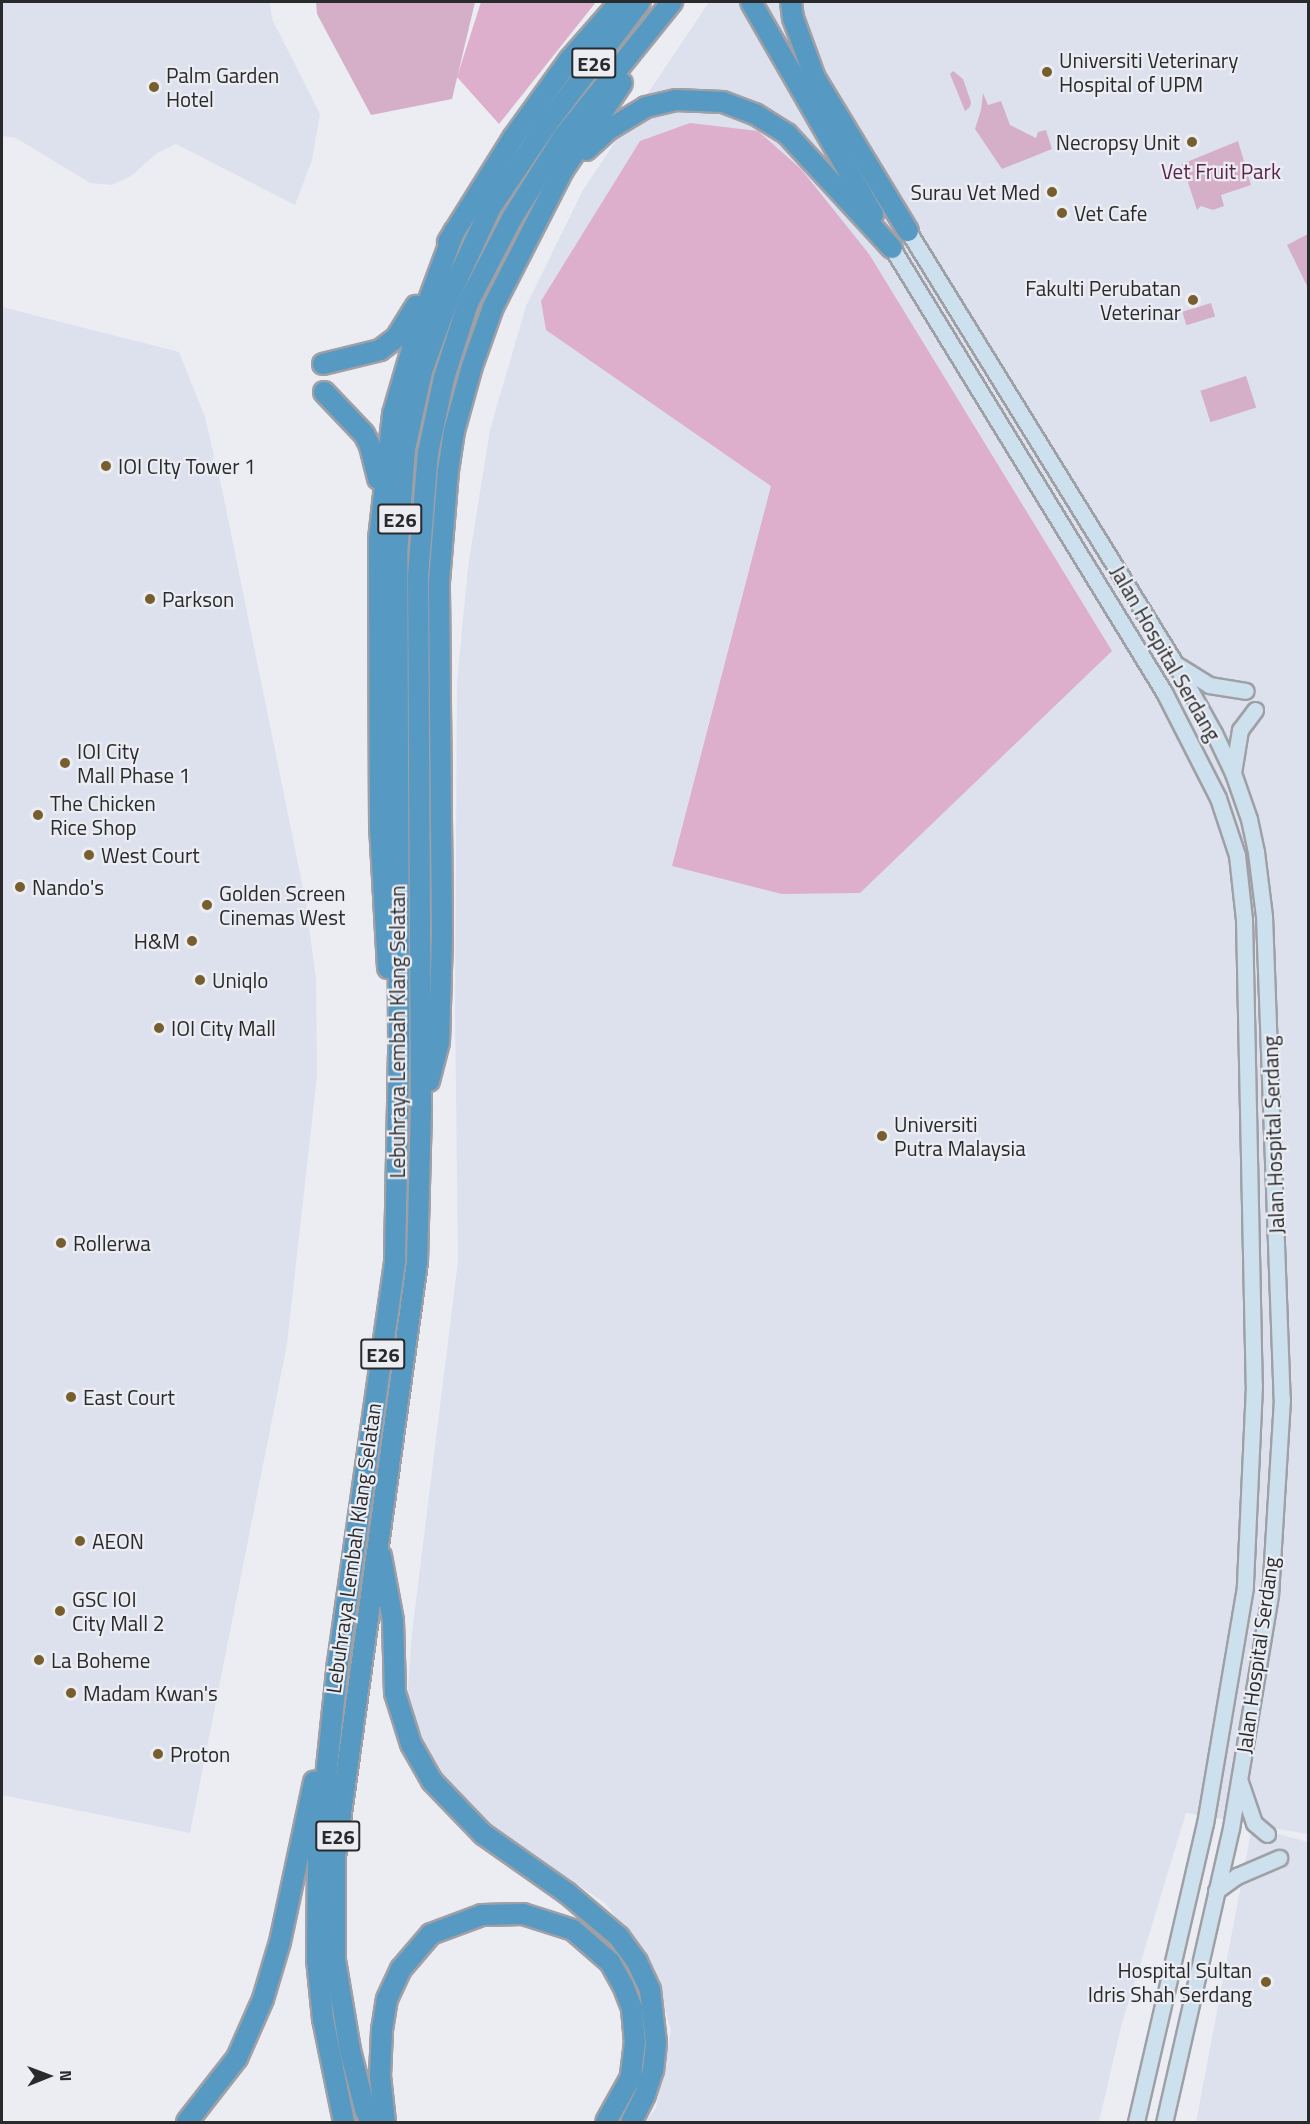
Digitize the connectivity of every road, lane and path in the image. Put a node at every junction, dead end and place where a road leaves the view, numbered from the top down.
1 (620, 2) edge
2 (640, 2) edge
3 (672, 2) edge
4 (751, 2) edge
5 (791, 2) edge
6 (643, 40) junction
7 (563, 170) junction
8 (908, 231) joint
9 (454, 232) junction
10 (892, 248) junction
11 (322, 364) dead end
12 (324, 392) dead end
13 (382, 502) junction
14 (1176, 665) junction
15 (1246, 691) dead end
16 (1256, 710) dead end
17 (1233, 773) junction
18 (399, 1042) junction
19 (422, 1108) junction
20 (379, 1548) junction
21 (338, 1663) junction
22 (1239, 1779) junction
23 (1267, 1834) dead end
24 (1279, 1858) dead end
25 (1216, 1892) junction
26 (187, 2122) edge
27 (344, 2122) edge
28 (372, 2122) edge
29 (385, 2122) edge
30 (606, 2122) edge
31 (631, 2122) edge
32 (1136, 2122) edge
33 (1164, 2122) edge

1 - 9 highway
2 - 18 highway, Lebuhraya Lembah Klang Selatan / E26
3 - 6 highway, Lebuhraya Lembah Klang Selatan / E26
4 - 10 highway
5 - 8 highway
6 - 7 highway
6 - 19 highway, Lebuhraya Lembah Klang Selatan / E26
7 - 10 highway
7 - 19 highway
8 - 14 main road, Jalan Hospital Serdang
9 - 11 highway
9 - 13 highway
10 - 32 main road, Jalan Hospital Serdang
12 - 13 highway
13 - 18 highway
14 - 15 main road
14 - 17 main road, Jalan Hospital Serdang
16 - 17 main road
17 - 22 main road, Jalan Hospital Serdang
18 - 21 highway, Lebuhraya Lembah Klang Selatan / E26
19 - 20 highway, Lebuhraya Lembah Klang Selatan / E26
20 - 28 highway, Lebuhraya Lembah Klang Selatan / E26
20 - 31 highway
21 - 26 highway
21 - 27 highway, Lebuhraya Lembah Klang Selatan / E26
22 - 23 main road
22 - 25 main road, Jalan Hospital Serdang
24 - 25 main road
25 - 33 main road, Jalan Hospital Serdang
29 - 30 highway

